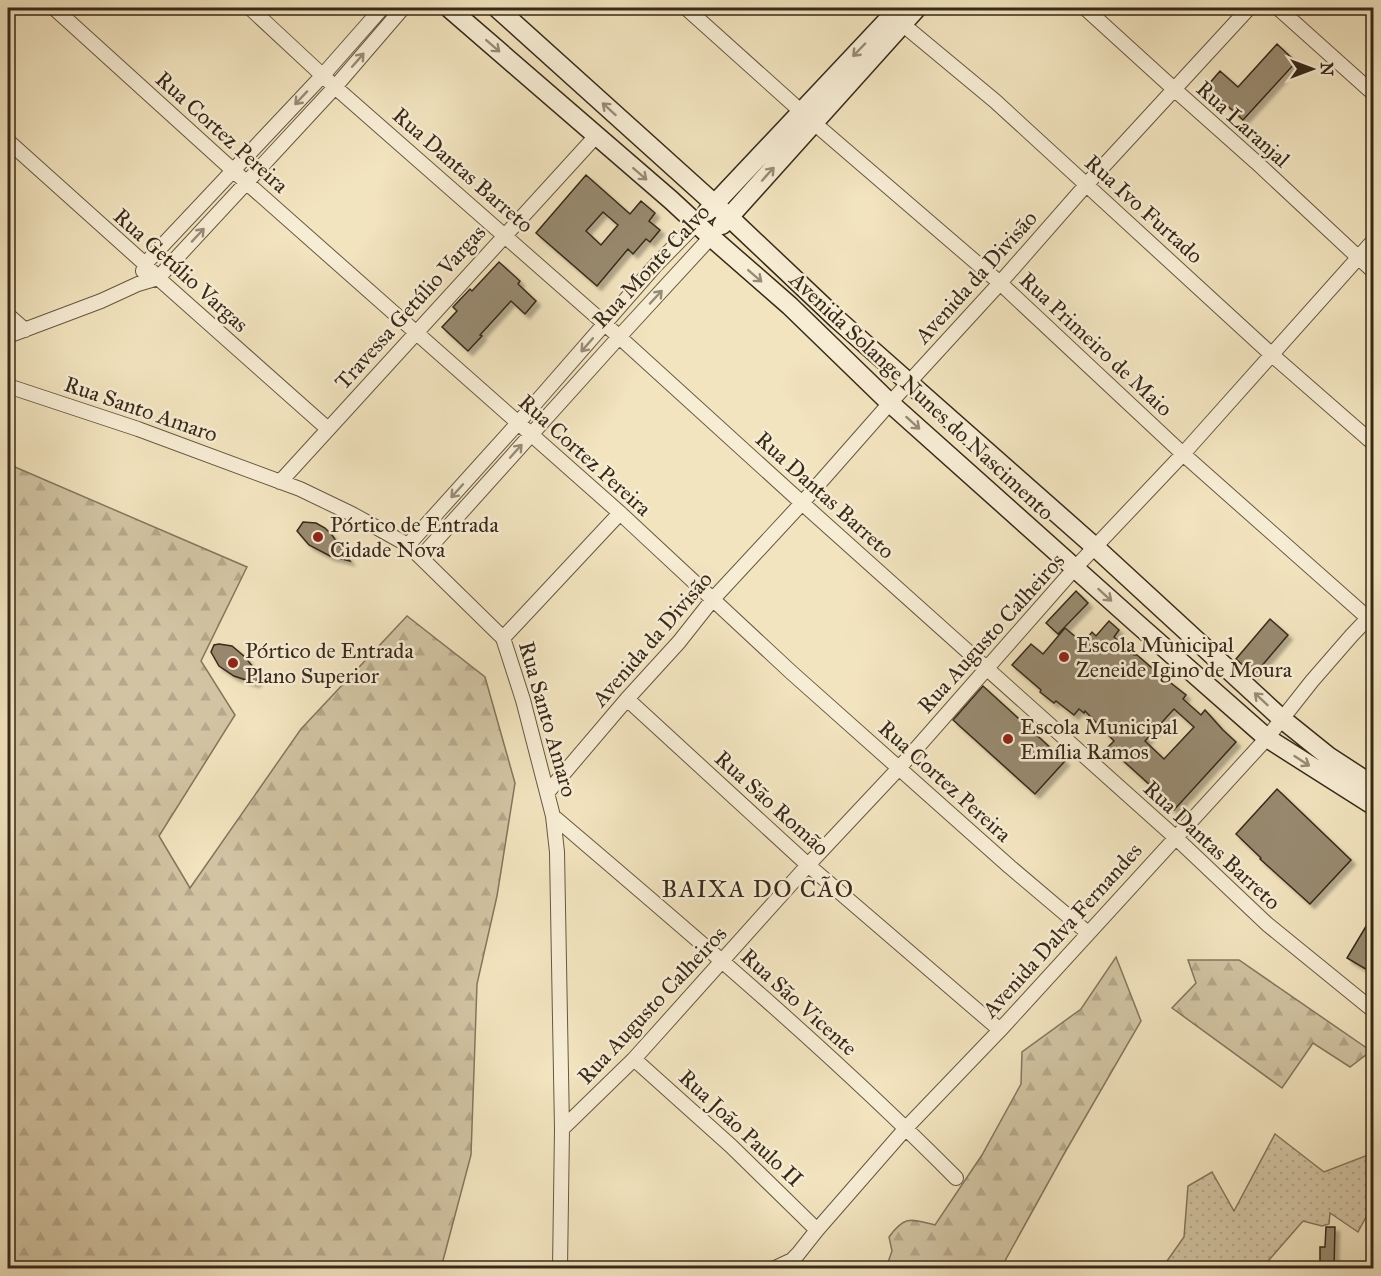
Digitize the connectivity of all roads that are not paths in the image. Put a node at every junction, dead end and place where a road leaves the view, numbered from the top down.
1 (54, 8) edge
2 (250, 8) edge
3 (382, 8) edge
4 (403, 8) edge
5 (449, 8) edge
6 (497, 8) edge
7 (686, 8) edge
8 (918, 8) edge
9 (1085, 8) edge
10 (1249, 8) edge
11 (1278, 8) edge
12 (894, 14) edge
13 (323, 75) junction
14 (335, 87) junction
15 (1173, 89) junction
16 (1374, 94) edge
17 (808, 117) junction
18 (596, 135) junction
19 (8, 141) edge
20 (233, 170) junction
21 (247, 183) junction
22 (1086, 185) junction
23 (714, 205) junction
24 (729, 217) junction
25 (696, 224) junction
26 (505, 234) junction
27 (711, 237) junction
28 (1374, 240) edge
29 (1357, 258) junction
30 (145, 264) junction
31 (1374, 272) edge
32 (158, 278) junction
33 (1000, 283) junction
34 (138, 284) junction
35 (8, 315) edge
36 (605, 324) junction
37 (25, 330) junction
38 (416, 333) junction
39 (8, 336) edge
40 (619, 337) junction
41 (1271, 354) junction
42 (909, 382) junction
43 (8, 386) edge
44 (891, 403) junction
45 (518, 423) junction
46 (328, 429) junction
47 (532, 434) junction
48 (1374, 444) edge
49 (1183, 454) junction
50 (280, 482) junction
51 (802, 503) junction
52 (620, 513) junction
53 (408, 545) junction
54 (1095, 547) junction
55 (421, 557) junction
56 (1075, 568) junction
57 (713, 599) junction
58 (1371, 615) edge
59 (503, 638) junction
60 (986, 668) junction
61 (627, 699) junction
62 (1282, 719) junction
63 (1267, 738) junction
64 (900, 767) junction
65 (1374, 786) edge
66 (547, 793) junction
67 (1374, 806) edge
68 (553, 816) junction
69 (1175, 837) junction
70 (808, 865) junction
71 (1088, 933) junction
72 (722, 961) junction
73 (1374, 1011) edge
74 (1000, 1030) junction
75 (634, 1059) junction
76 (906, 1128) junction
77 (562, 1129) junction
78 (956, 1178) dead end
79 (817, 1230) junction
80 (560, 1269) edge
81 (775, 1269) edge

1 - 20 street, Rua Cortez Pereira
2 - 13 street, Rua Dantas Barreto
3 - 13 street
14 -> 4 street
5 -> 18 main road, Avenida Solange Nunes do Nascimento
23 -> 6 main road, Avenida Solange Nunes do Nascimento
7 - 17 street, Rua Primeiro de Maio
8 - 12 main road, Rua Monte Calvo
9 - 15 street, Rua Laranjal
10 - 15 street, Avenida da Divisão
11 - 16 street
12 - 17 main road, Rua Monte Calvo
12 - 22 street, Rua Ivo Furtado
13 - 14 street, Rua Dantas Barreto
13 -> 20 street
14 - 21 street
14 - 26 street, Rua Dantas Barreto
15 - 22 street, Avenida da Divisão
15 - 29 street, Rua Laranjal
17 - 23 main road, Rua Monte Calvo
24 -> 17 main road, Rua Monte Calvo
17 - 33 street, Rua Primeiro de Maio
18 -> 25 main road, Avenida Solange Nunes do Nascimento
18 - 26 street, Travessa Getúlio Vargas
19 - 30 street, Rua Getúlio Vargas
20 - 21 street, Rua Cortez Pereira
20 - 30 street
32 -> 21 street
21 - 38 street, Rua Cortez Pereira
22 - 33 street, Avenida da Divisão
22 - 41 street, Rua Ivo Furtado
23 - 24 main road, Avenida Solange Nunes do Nascimento
23 - 25 main road, Rua Monte Calvo
24 - 27 main road, Rua Monte Calvo
24 - 42 main road, Avenida Solange Nunes do Nascimento
25 - 27 main road, Avenida Solange Nunes do Nascimento
25 - 36 street, Rua Monte Calvo
26 - 36 street, Rua Dantas Barreto
26 - 38 street, Travessa Getúlio Vargas
40 -> 27 street, Rua Monte Calvo
27 -> 44 main road, Avenida Solange Nunes do Nascimento
28 - 29 street, Rua Augusto Calheiros
29 - 31 street, Rua Laranjal
29 - 41 street, Rua Augusto Calheiros
30 - 32 street, Rua Getúlio Vargas
30 - 34 street
32 - 34 street
32 - 46 street, Rua Getúlio Vargas
33 - 42 street, Avenida da Divisão
33 - 49 street, Rua Primeiro de Maio
34 - 37 street
35 - 37 street
36 - 40 street, Rua Dantas Barreto
36 -> 45 street, Rua Monte Calvo
37 - 39 street
38 - 45 street, Rua Cortez Pereira
38 - 46 street, Travessa Getúlio Vargas
40 - 47 street, Rua Monte Calvo
40 - 51 street, Rua Dantas Barreto
41 - 48 street, Rua Ivo Furtado
41 - 49 street, Rua Augusto Calheiros
42 - 44 street, Avenida da Divisão
42 - 54 main road, Avenida Solange Nunes do Nascimento
43 - 50 street, Rua Santo Amaro
44 - 51 street, Avenida da Divisão
44 -> 56 main road, Avenida Solange Nunes do Nascimento
45 - 47 street, Rua Cortez Pereira
45 -> 53 street, Rua Monte Calvo
46 - 50 street, Travessa Getúlio Vargas
47 - 52 street, Rua Cortez Pereira
55 -> 47 street, Rua Monte Calvo
49 - 54 street, Rua Augusto Calheiros
49 - 58 street, Rua Primeiro de Maio
50 - 53 street, Rua Santo Amaro
51 - 57 street, Avenida da Divisão
51 - 60 street, Rua Dantas Barreto
52 - 57 street, Rua Cortez Pereira
52 - 59 street
53 - 55 street, Rua Santo Amaro
54 - 56 street, Rua Augusto Calheiros
62 -> 54 main road, Avenida Solange Nunes do Nascimento
55 - 59 street, Rua Santo Amaro
56 - 60 street, Rua Augusto Calheiros
56 -> 63 main road, Avenida Solange Nunes do Nascimento
57 - 61 street, Avenida da Divisão
57 - 64 street, Rua Cortez Pereira
58 - 62 street, Avenida Dalva Fernandes
59 - 66 street, Rua Santo Amaro
60 - 64 street, Rua Augusto Calheiros
60 - 69 street, Rua Dantas Barreto
61 - 66 street, Avenida da Divisão
61 - 70 street, Rua São Romão
62 - 63 street, Avenida Dalva Fernandes
62 - 65 main road, Avenida Solange Nunes do Nascimento
63 -> 67 main road, Avenida Solange Nunes do Nascimento
63 - 69 street, Avenida Dalva Fernandes
64 - 70 street, Rua Augusto Calheiros
64 - 71 street, Rua Cortez Pereira
66 - 68 street, Rua Santo Amaro
68 - 72 street, Rua São Vicente
68 - 77 street, Rua Santo Amaro
69 - 71 street, Avenida Dalva Fernandes
69 - 73 street, Rua Dantas Barreto
70 - 72 street, Rua Augusto Calheiros
70 - 74 street, Rua São Romão
71 - 74 street, Avenida Dalva Fernandes
72 - 75 street, Rua Augusto Calheiros
72 - 76 street, Rua São Vicente
74 - 76 street, Avenida Dalva Fernandes
75 - 77 street, Rua Augusto Calheiros
75 - 79 street, Rua João Paulo II
76 - 78 street, Rua São Vicente
76 - 79 street, Avenida Dalva Fernandes
77 - 80 street, Rua Santo Amaro
79 - 81 street, Avenida Dalva Fernandes

